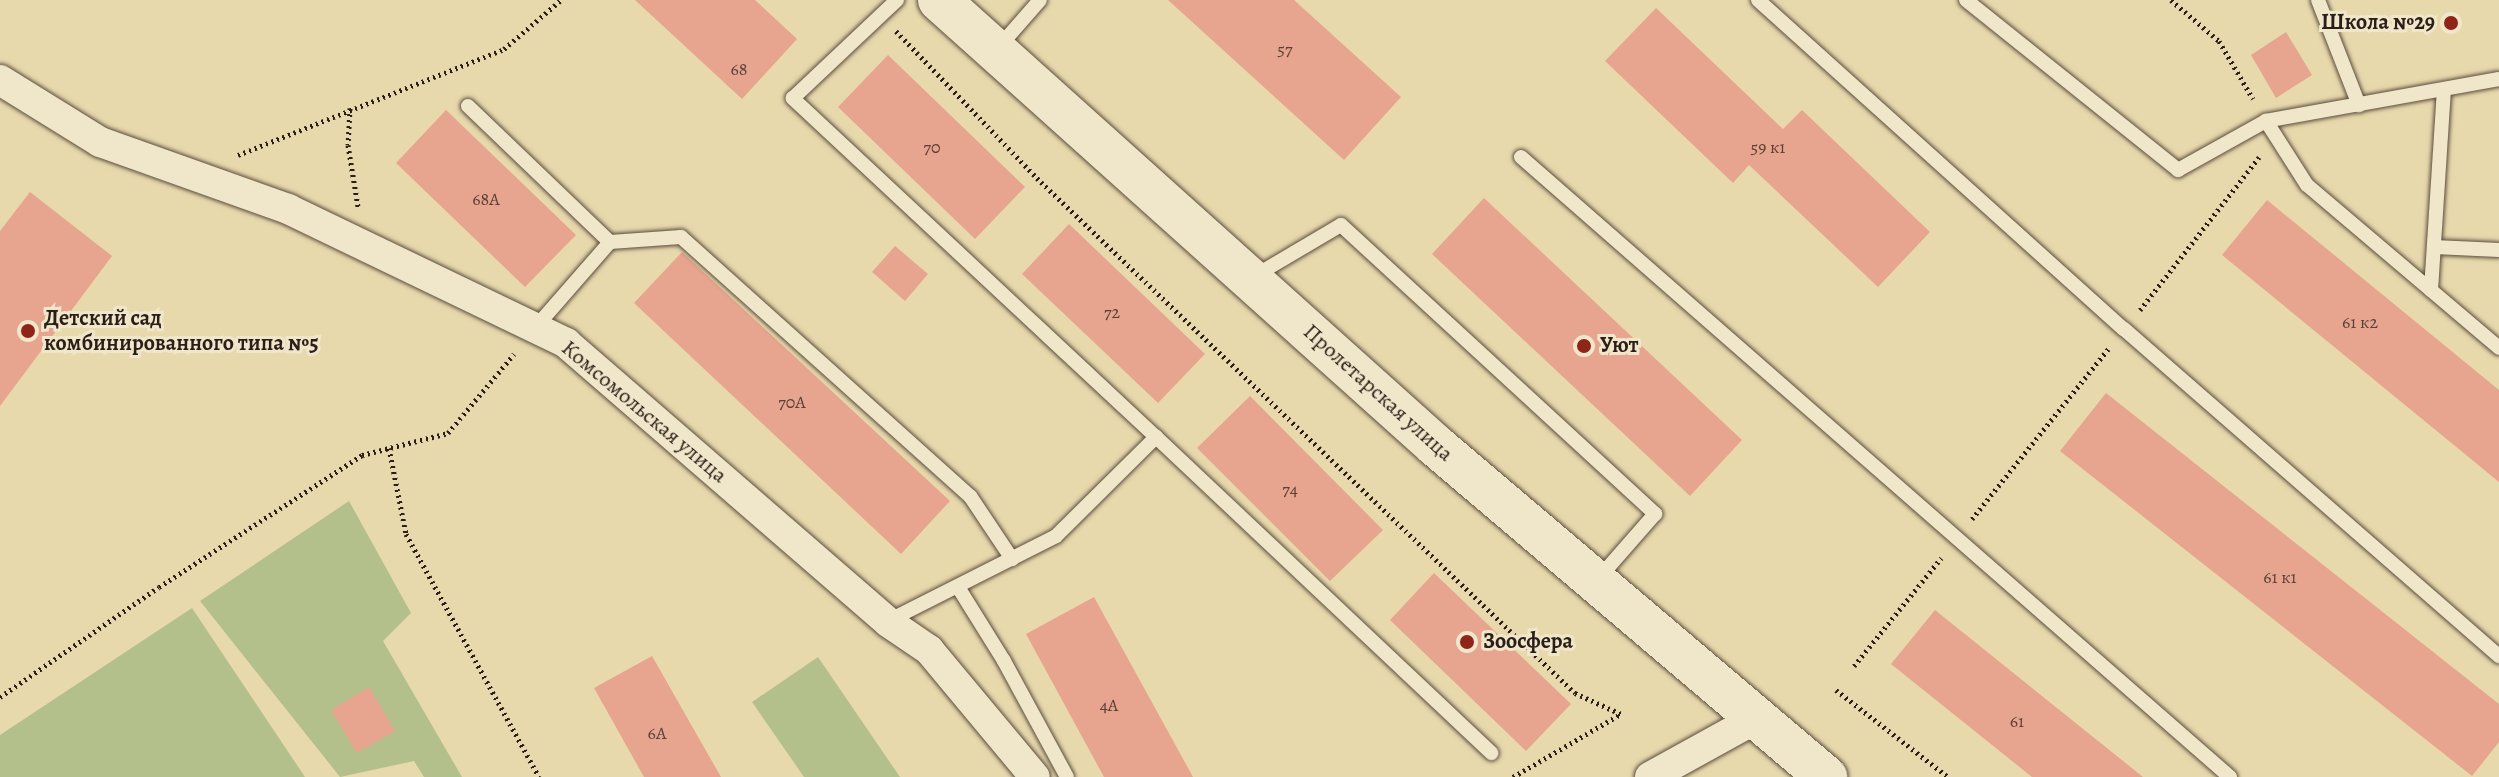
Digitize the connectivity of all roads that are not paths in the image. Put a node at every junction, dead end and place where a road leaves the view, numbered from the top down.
1 (897, 0) edge
2 (939, 0) edge
3 (1040, 0) edge
4 (1758, 0) edge
5 (1966, 0) edge
6 (2318, 0) edge
7 (994, 52) junction
8 (2499, 79) edge
9 (0, 80) edge
10 (2444, 89) junction
11 (2359, 105) junction
12 (468, 106) dead end
13 (2270, 128) junction
14 (1521, 157) dead end
15 (610, 242) junction
16 (2434, 247) junction
17 (2499, 250) edge
18 (1249, 279) junction
19 (2431, 290) junction
20 (535, 328) junction
21 (2499, 348) edge
22 (1156, 437) junction
23 (1012, 559) junction
24 (1595, 582) junction
25 (958, 587) junction
26 (888, 622) junction
27 (2499, 656) edge
28 (1755, 719) junction
29 (1491, 753) dead end
30 (1035, 777) edge
31 (1067, 777) edge
32 (1650, 777) edge
33 (1826, 777) edge
34 (2230, 777) edge

1 - 22 lane
2 - 7 street, Пролетарская улица
3 - 7 lane
4 - 27 lane
5 - 13 lane
6 - 11 lane
7 - 18 street, Пролетарская улица
8 - 10 lane
9 - 20 street, Комсомольская улица
10 - 11 lane
10 - 16 lane
11 - 13 lane
12 - 15 lane
13 - 19 lane
14 - 34 lane
15 - 20 lane
15 - 23 lane
16 - 17 lane
16 - 19 lane
18 - 24 street, Пролетарская улица
18 - 24 lane
19 - 21 lane
20 - 26 street, Комсомольская улица
22 - 23 lane
22 - 29 lane
23 - 25 lane
24 - 28 street, Пролетарская улица
25 - 26 lane
25 - 31 lane
26 - 30 street, Комсомольская улица
28 - 32 street
28 - 33 street, Пролетарская улица

